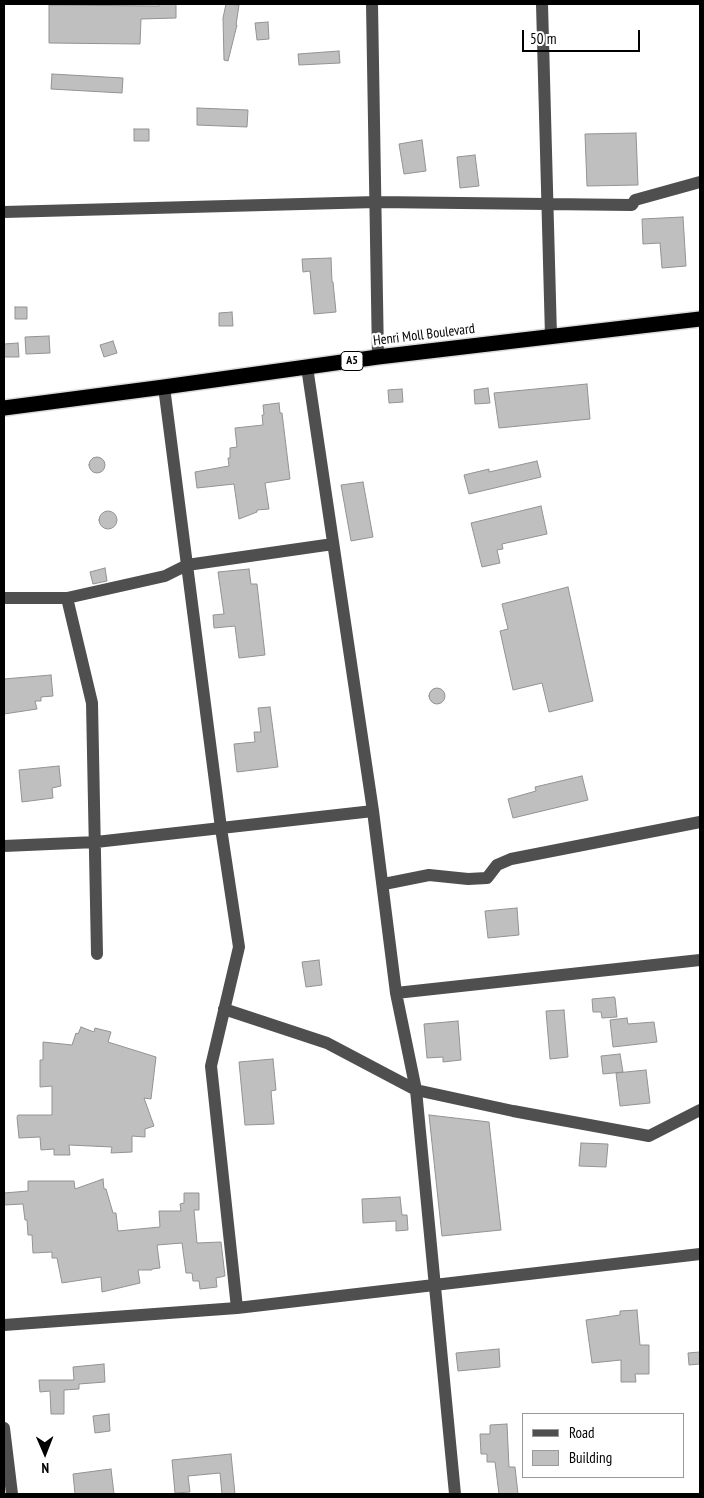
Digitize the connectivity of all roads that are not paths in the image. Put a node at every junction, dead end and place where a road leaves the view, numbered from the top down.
1 (372, 4) edge
2 (542, 4) edge
3 (700, 182) edge
4 (376, 202) junction
5 (548, 204) junction
6 (4, 212) edge
7 (700, 319) edge
8 (551, 336) junction
9 (378, 357) junction
10 (306, 367) junction
11 (164, 387) junction
12 (4, 408) edge
13 (333, 544) junction
14 (187, 565) junction
15 (4, 598) edge
16 (67, 598) junction
17 (373, 811) junction
18 (700, 822) edge
19 (221, 828) junction
20 (96, 842) junction
21 (4, 846) edge
22 (384, 884) junction
23 (97, 954) dead end
24 (700, 960) edge
25 (396, 992) junction
26 (224, 1009) junction
27 (416, 1090) junction
28 (700, 1110) edge
29 (700, 1254) edge
30 (435, 1284) junction
31 (237, 1308) junction
32 (4, 1324) edge
33 (4, 1428) edge
34 (12, 1494) edge
35 (455, 1494) edge

1 - 4 street
2 - 5 street
3 - 5 street
4 - 5 street
4 - 6 street
4 - 9 street
5 - 8 street
7 - 8 highway, Henri Moll Boulevard / A5
8 - 9 highway, Henri Moll Boulevard / A5
9 - 10 highway, Henri Moll Boulevard / A5
10 - 11 highway, Henri Moll Boulevard / A5
10 - 13 street
11 - 12 highway, Henri Moll Boulevard / A5
11 - 14 street
13 - 14 street
13 - 17 street
14 - 16 street
14 - 19 street
15 - 16 street
16 - 20 street
17 - 19 street
17 - 22 street
18 - 22 street
19 - 20 street
19 - 26 street
20 - 21 street
20 - 23 street
22 - 25 street
24 - 25 street
25 - 27 street
26 - 27 street
26 - 31 street
27 - 28 street
27 - 30 street
29 - 30 street
30 - 31 street
30 - 35 street
31 - 32 street
33 - 34 street

